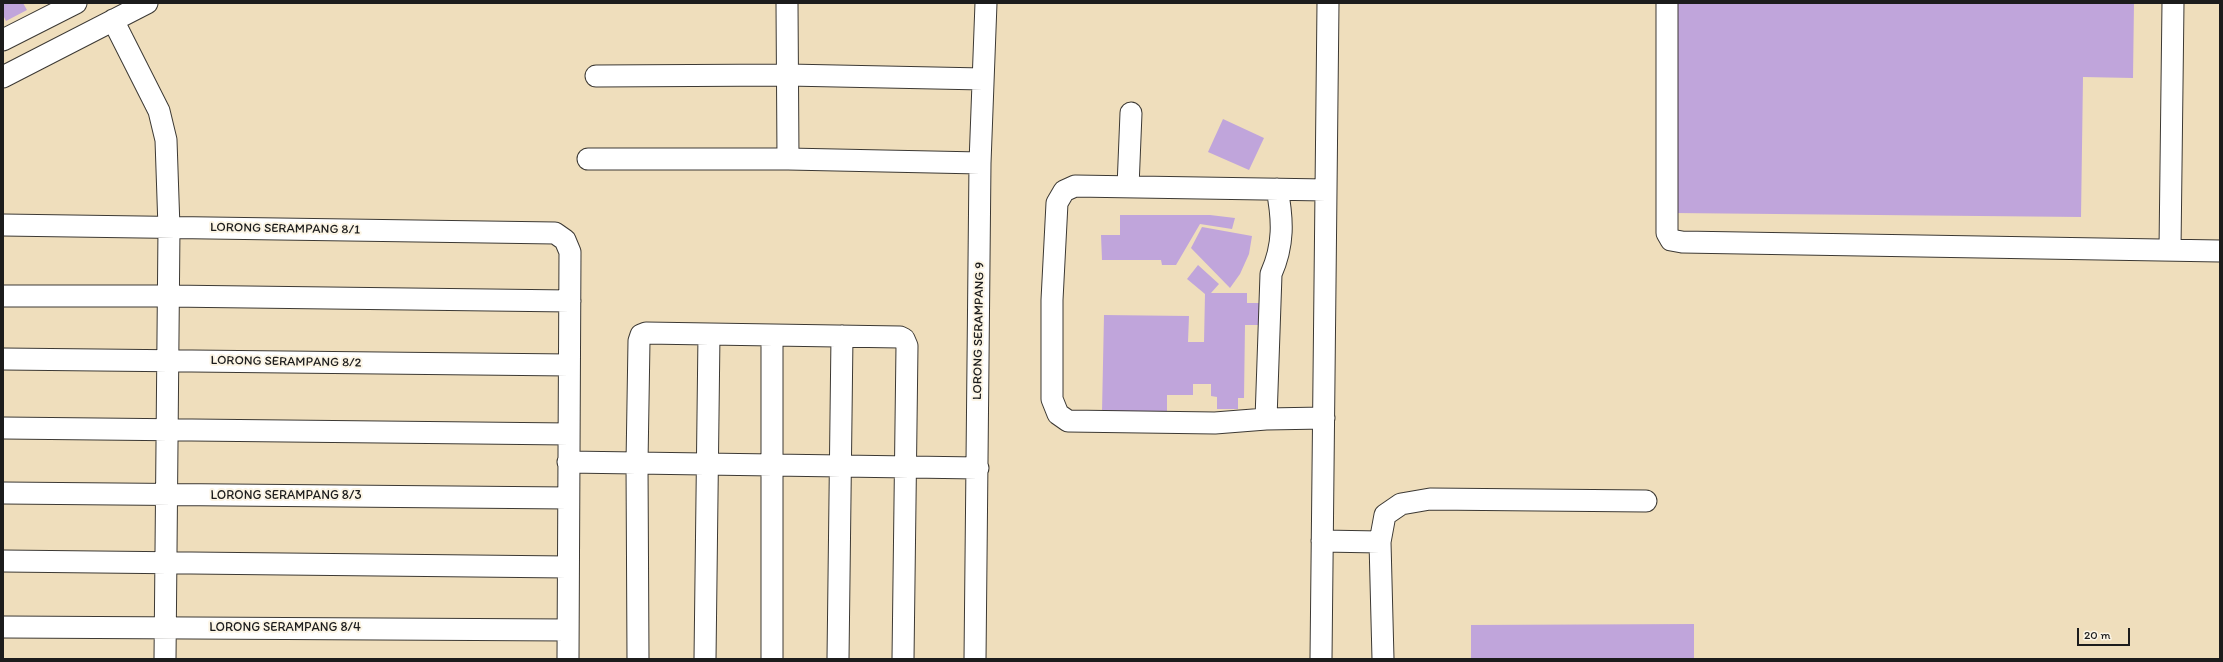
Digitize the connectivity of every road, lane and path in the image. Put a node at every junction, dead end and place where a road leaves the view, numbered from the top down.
1 (76, 3) edge
2 (147, 3) edge
3 (787, 3) edge
4 (986, 3) edge
5 (1328, 3) edge
6 (1667, 3) edge
7 (2173, 3) edge
8 (114, 20) junction
9 (3, 40) edge
10 (788, 75) junction
11 (596, 76) dead end
12 (3, 77) edge
13 (983, 79) junction
14 (1131, 113) dead end
15 (588, 159) dead end
16 (788, 159) junction
17 (980, 163) junction
18 (1128, 187) junction
19 (1277, 189) junction
20 (1326, 190) junction
21 (3, 225) edge
22 (169, 228) junction
23 (2170, 249) junction
24 (2220, 251) edge
25 (3, 296) edge
26 (168, 296) junction
27 (570, 301) junction
28 (709, 334) junction
29 (772, 335) junction
30 (842, 336) junction
31 (3, 360) edge
32 (168, 361) junction
33 (569, 365) junction
34 (1324, 418) junction
35 (1266, 419) junction
36 (3, 428) edge
37 (167, 430) junction
38 (569, 434) junction
39 (568, 462) junction
40 (637, 463) junction
41 (707, 464) junction
42 (771, 466) junction
43 (840, 467) junction
44 (906, 467) junction
45 (978, 468) junction
46 (3, 493) edge
47 (166, 495) junction
48 (568, 498) junction
49 (1646, 501) dead end
50 (1322, 541) junction
51 (1380, 542) junction
52 (3, 561) edge
53 (166, 563) junction
54 (567, 567) junction
55 (3, 627) edge
56 (165, 628) junction
57 (568, 630) junction
58 (165, 659) edge
59 (568, 659) edge
60 (638, 659) edge
61 (705, 659) edge
62 (772, 659) edge
63 (838, 659) edge
64 (903, 659) edge
65 (975, 659) edge
66 (1321, 659) edge
67 (1383, 659) edge

1 - 9 street
2 - 8 street
3 - 10 street
4 - 13 street, LORONG SERAMPANG 9
5 - 20 street
6 - 23 street
7 - 23 street
8 - 12 street
8 - 22 street
10 - 11 street
10 - 13 street
10 - 16 street
13 - 17 street, LORONG SERAMPANG 9
14 - 18 street
15 - 16 street
16 - 17 street
17 - 45 street, LORONG SERAMPANG 9
18 - 19 street
18 - 35 street
19 - 20 street
19 - 35 street
20 - 34 street
21 - 22 street, LORONG SERAMPANG 8/1
22 - 26 street
22 - 27 street, LORONG SERAMPANG 8/1
23 - 24 street
25 - 26 street
26 - 27 street
26 - 32 street
27 - 33 street
28 - 29 street
28 - 40 street
28 - 41 street
29 - 30 street
29 - 42 street
30 - 43 street
30 - 44 street
31 - 32 street, LORONG SERAMPANG 8/2
32 - 33 street, LORONG SERAMPANG 8/2
32 - 37 street
33 - 38 street
34 - 35 street
34 - 50 street
36 - 37 street
37 - 38 street
37 - 47 street
38 - 39 street
39 - 40 street
39 - 48 street
40 - 41 street
40 - 60 street
41 - 42 street
41 - 61 street
42 - 43 street
42 - 62 street
43 - 44 street
43 - 63 street
44 - 45 street
44 - 64 street
45 - 65 street, LORONG SERAMPANG 9
46 - 47 street, LORONG SERAMPANG 8/3
47 - 48 street, LORONG SERAMPANG 8/3
47 - 53 street
48 - 54 street
49 - 51 street
50 - 51 street
50 - 66 street
51 - 67 street
52 - 53 street
53 - 54 street
53 - 56 street
54 - 57 street
55 - 56 street, LORONG SERAMPANG 8/4
56 - 57 street, LORONG SERAMPANG 8/4
56 - 58 street
57 - 59 street

